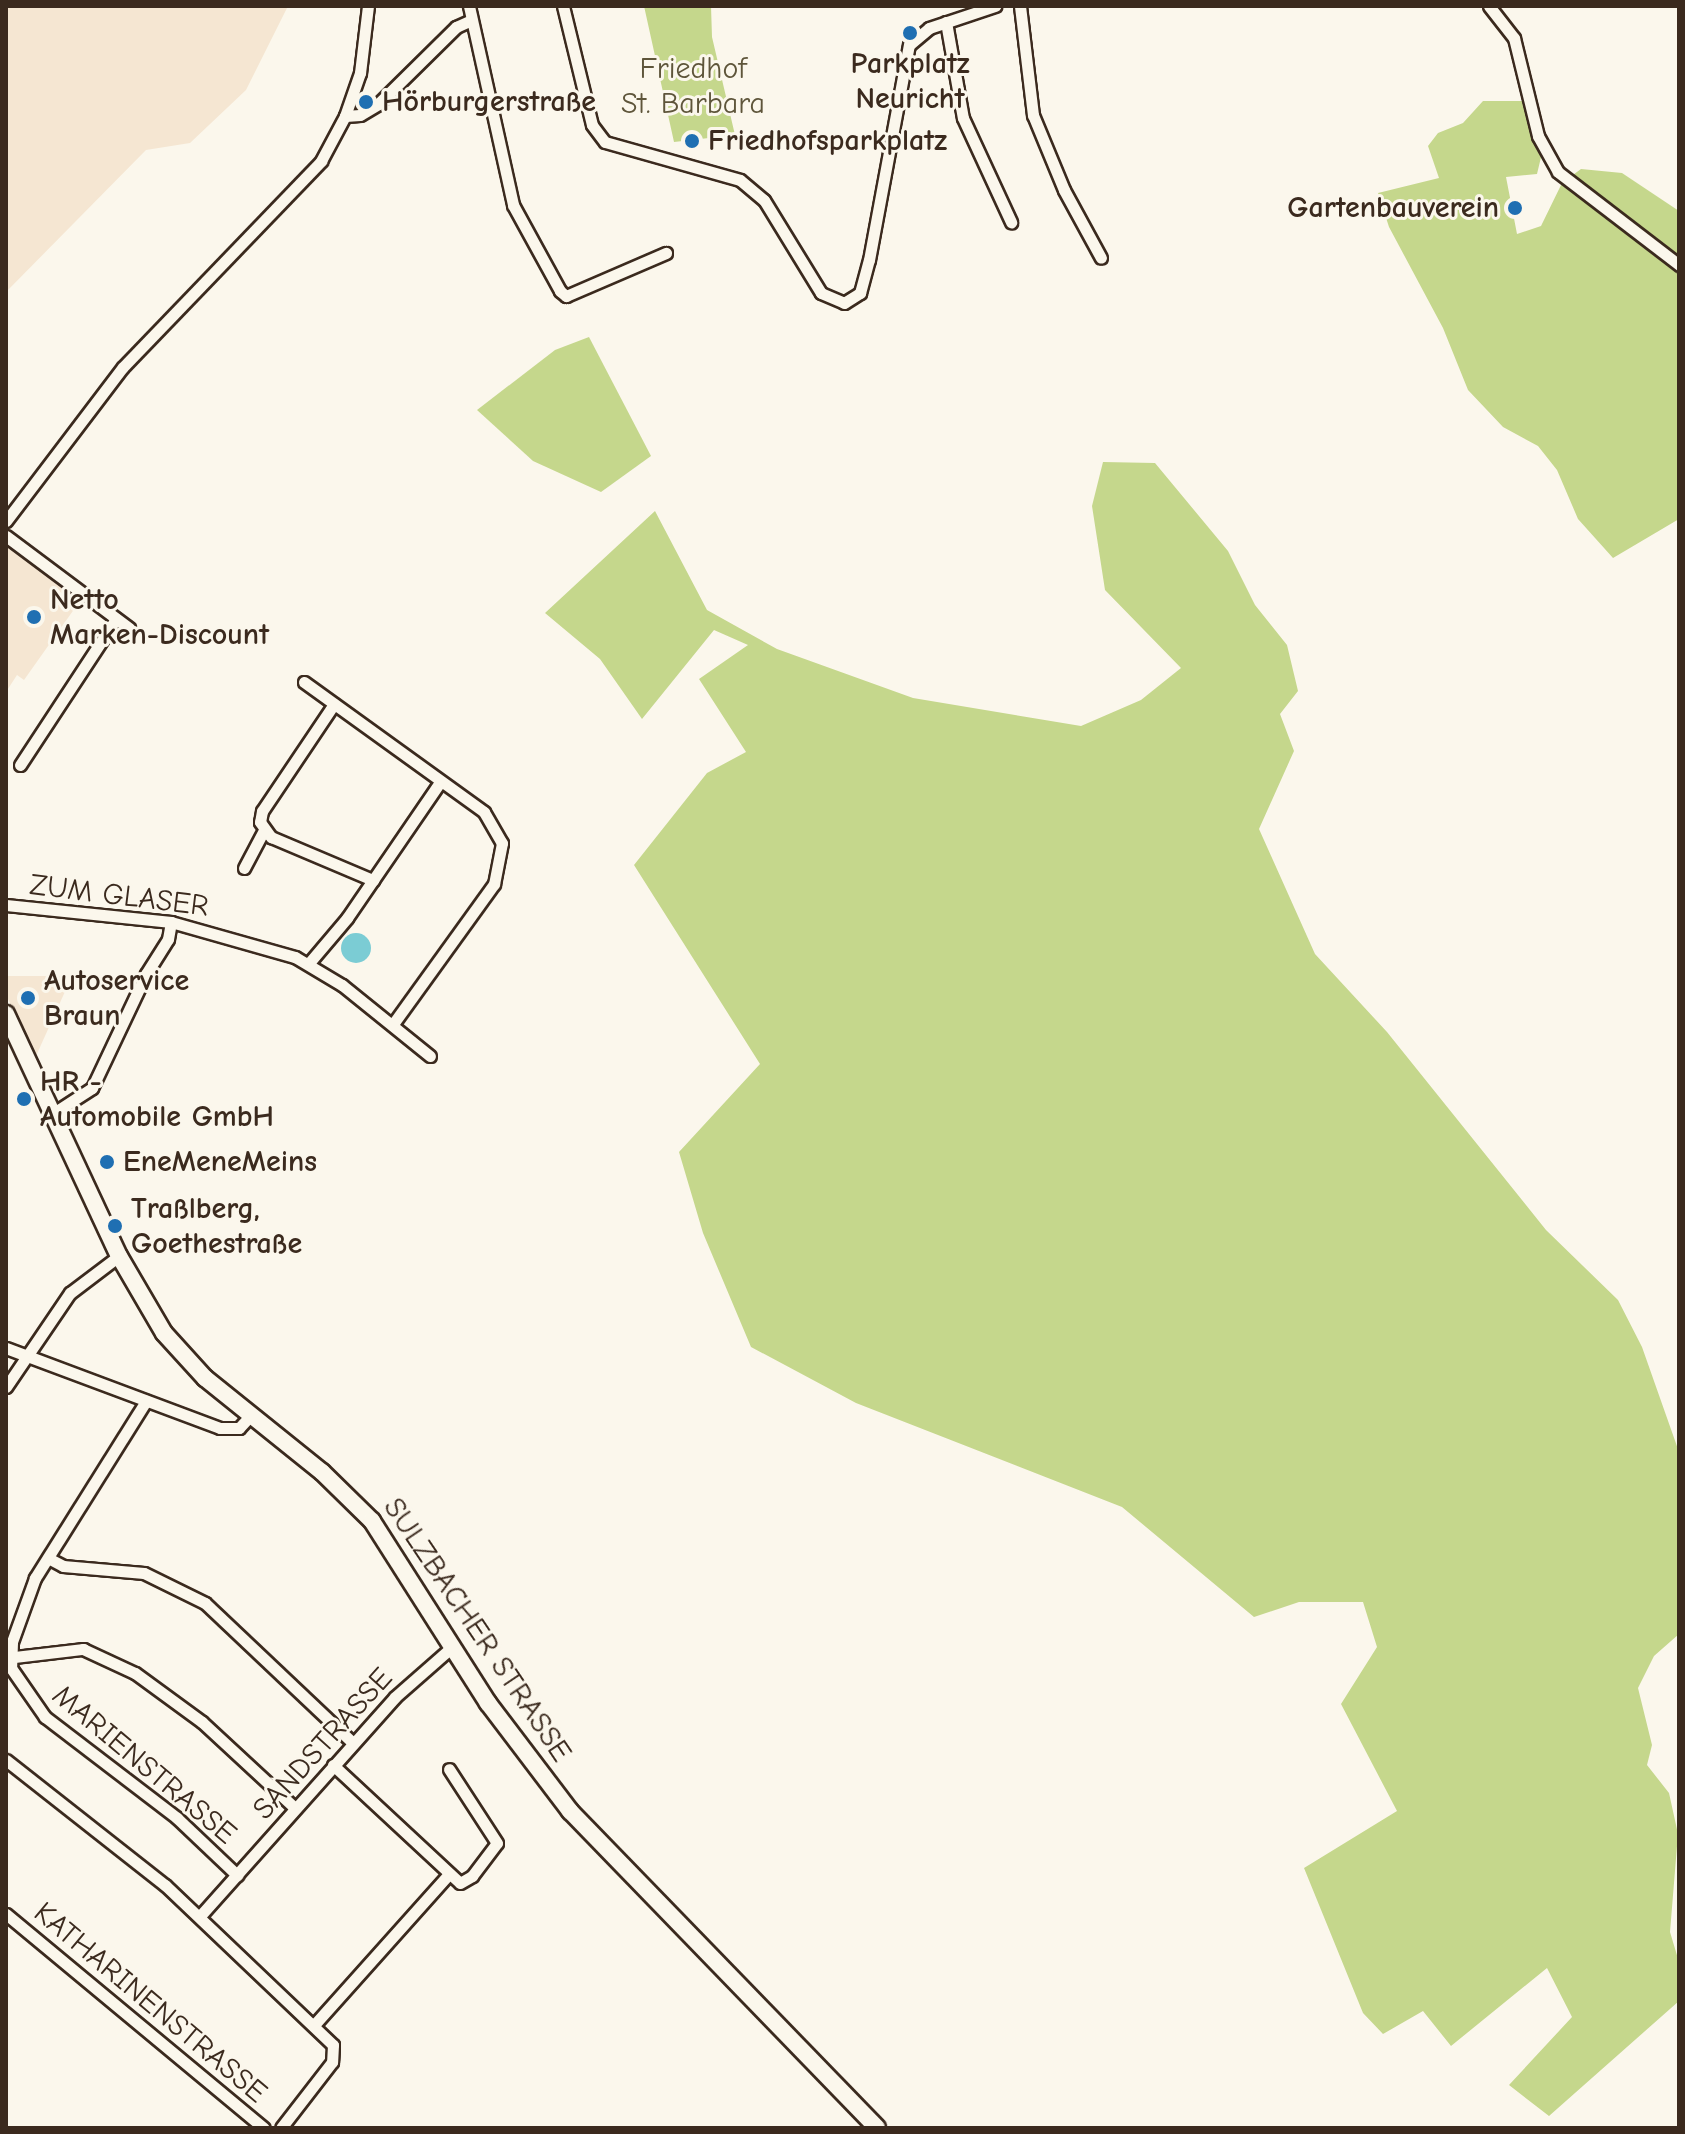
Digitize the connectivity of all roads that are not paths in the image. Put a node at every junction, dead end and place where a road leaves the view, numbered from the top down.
1 (368, 6) edge
2 (469, 6) edge
3 (563, 6) edge
4 (995, 6) edge
5 (1020, 6) edge
6 (1489, 6) edge
7 (472, 20) junction
8 (946, 22) junction
9 (345, 116) junction
10 (1011, 222) dead end
11 (666, 253) dead end
12 (1101, 258) dead end
13 (1679, 265) edge
14 (6, 521) edge
15 (6, 536) edge
16 (116, 619) junction
17 (129, 628) dead end
18 (304, 682) dead end
19 (334, 704) junction
20 (20, 765) dead end
21 (440, 782) junction
22 (264, 830) junction
23 (244, 868) dead end
24 (373, 880) junction
25 (6, 905) edge
26 (171, 922) junction
27 (309, 963) junction
28 (6, 1014) edge
29 (393, 1024) junction
30 (430, 1056) dead end
31 (55, 1112) junction
32 (119, 1256) junction
33 (6, 1348) edge
34 (27, 1357) junction
35 (6, 1387) edge
36 (146, 1401) junction
37 (251, 1415) junction
38 (48, 1558) junction
39 (453, 1646) junction
40 (7, 1657) edge
41 (353, 1743) junction
42 (6, 1760) edge
43 (333, 1765) junction
44 (449, 1769) dead end
45 (295, 1808) junction
46 (237, 1875) junction
47 (448, 1875) junction
48 (6, 1914) edge
49 (200, 1916) junction
50 (314, 2025) junction
51 (264, 2128) edge
52 (281, 2128) edge
53 (877, 2128) edge

1 - 9 street
2 - 7 street
3 - 8 street
4 - 8 street
5 - 12 street
6 - 13 street
7 - 9 street
7 - 11 street
8 - 10 street
9 - 14 street
15 - 16 street
16 - 17 street
16 - 20 street
18 - 19 street
19 - 21 street
19 - 22 street
21 - 24 street
21 - 29 street
22 - 23 street
22 - 24 street
24 - 27 street
25 - 26 street, ZUM GLASER
26 - 27 street, ZUM GLASER
26 - 31 street
27 - 29 street, ZUM GLASER
28 - 31 main road, SULZBACHER STRASSE
29 - 30 street, ZUM GLASER
31 - 32 main road, SULZBACHER STRASSE
32 - 34 street
32 - 37 main road, SULZBACHER STRASSE
33 - 34 street
34 - 35 street
34 - 36 street
36 - 37 street
36 - 38 street
37 - 39 main road, SULZBACHER STRASSE
38 - 40 street
38 - 41 street
39 - 41 street, SANDSTRASSE
39 - 53 main road, SULZBACHER STRASSE
40 - 45 street
40 - 46 street, MARIENSTRASSE
41 - 43 street, SANDSTRASSE
42 - 49 street
43 - 45 street, SANDSTRASSE
43 - 47 street
44 - 47 street
45 - 46 street, SANDSTRASSE
46 - 49 street, SANDSTRASSE
47 - 50 street
48 - 51 street, KATHARINENSTRASSE
49 - 50 street
50 - 52 street

